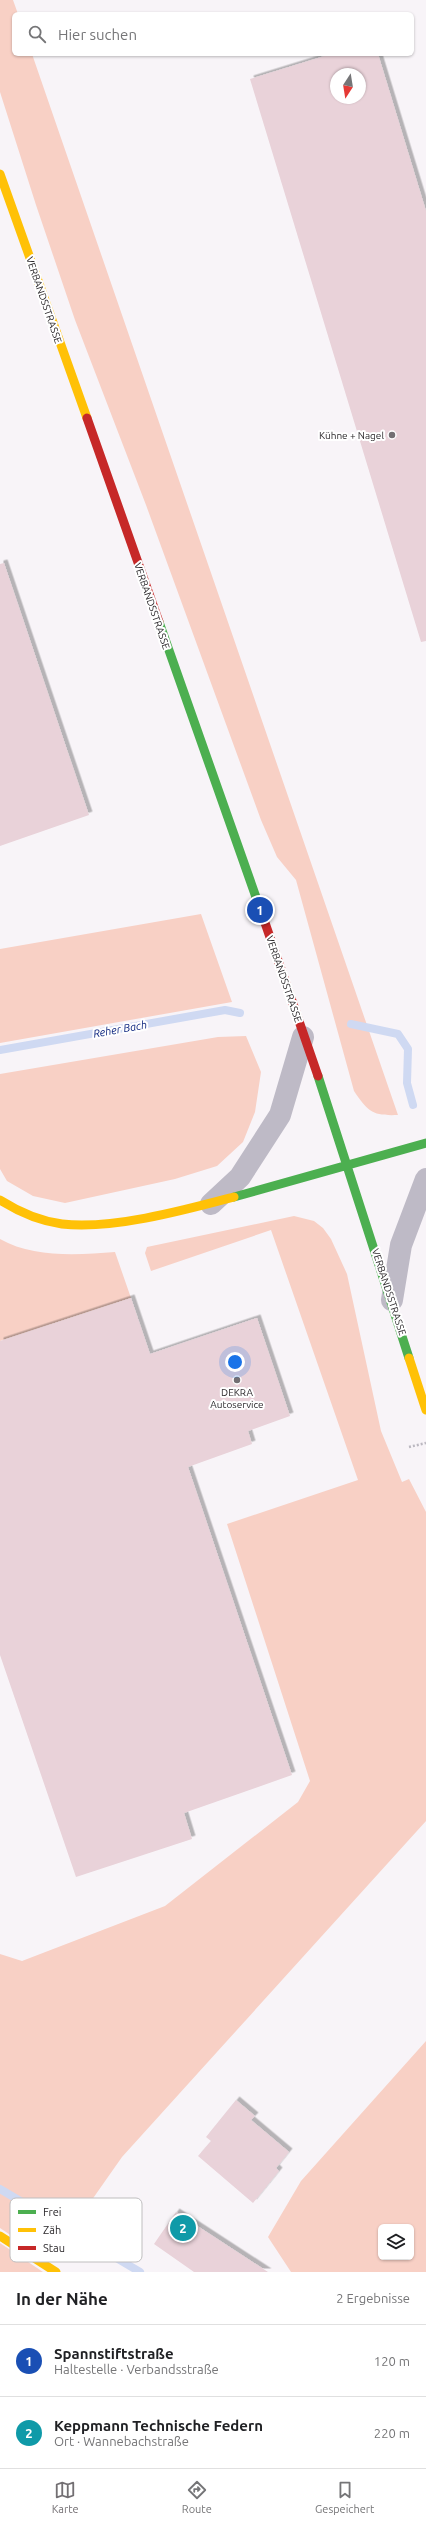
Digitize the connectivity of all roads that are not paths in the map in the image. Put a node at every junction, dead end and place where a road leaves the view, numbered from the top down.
1 (0, 174) edge
2 (303, 1037) junction
3 (426, 1143) edge
4 (347, 1164) junction
5 (426, 1179) edge
6 (0, 1200) edge
7 (211, 1204) junction
8 (392, 1300) junction
9 (426, 1410) edge
10 (0, 2236) edge
11 (10, 2242) edge
12 (40, 2262) edge
13 (56, 2272) edge

1 - 2 main road, VERBANDSSTRASSE
2 - 4 main road, VERBANDSSTRASSE
2 - 7 street
3 - 4 main road
4 - 7 main road
4 - 8 main road, VERBANDSSTRASSE
5 - 8 street
6 - 7 main road
8 - 9 main road, VERBANDSSTRASSE
10 - 11 main road
12 - 13 main road

